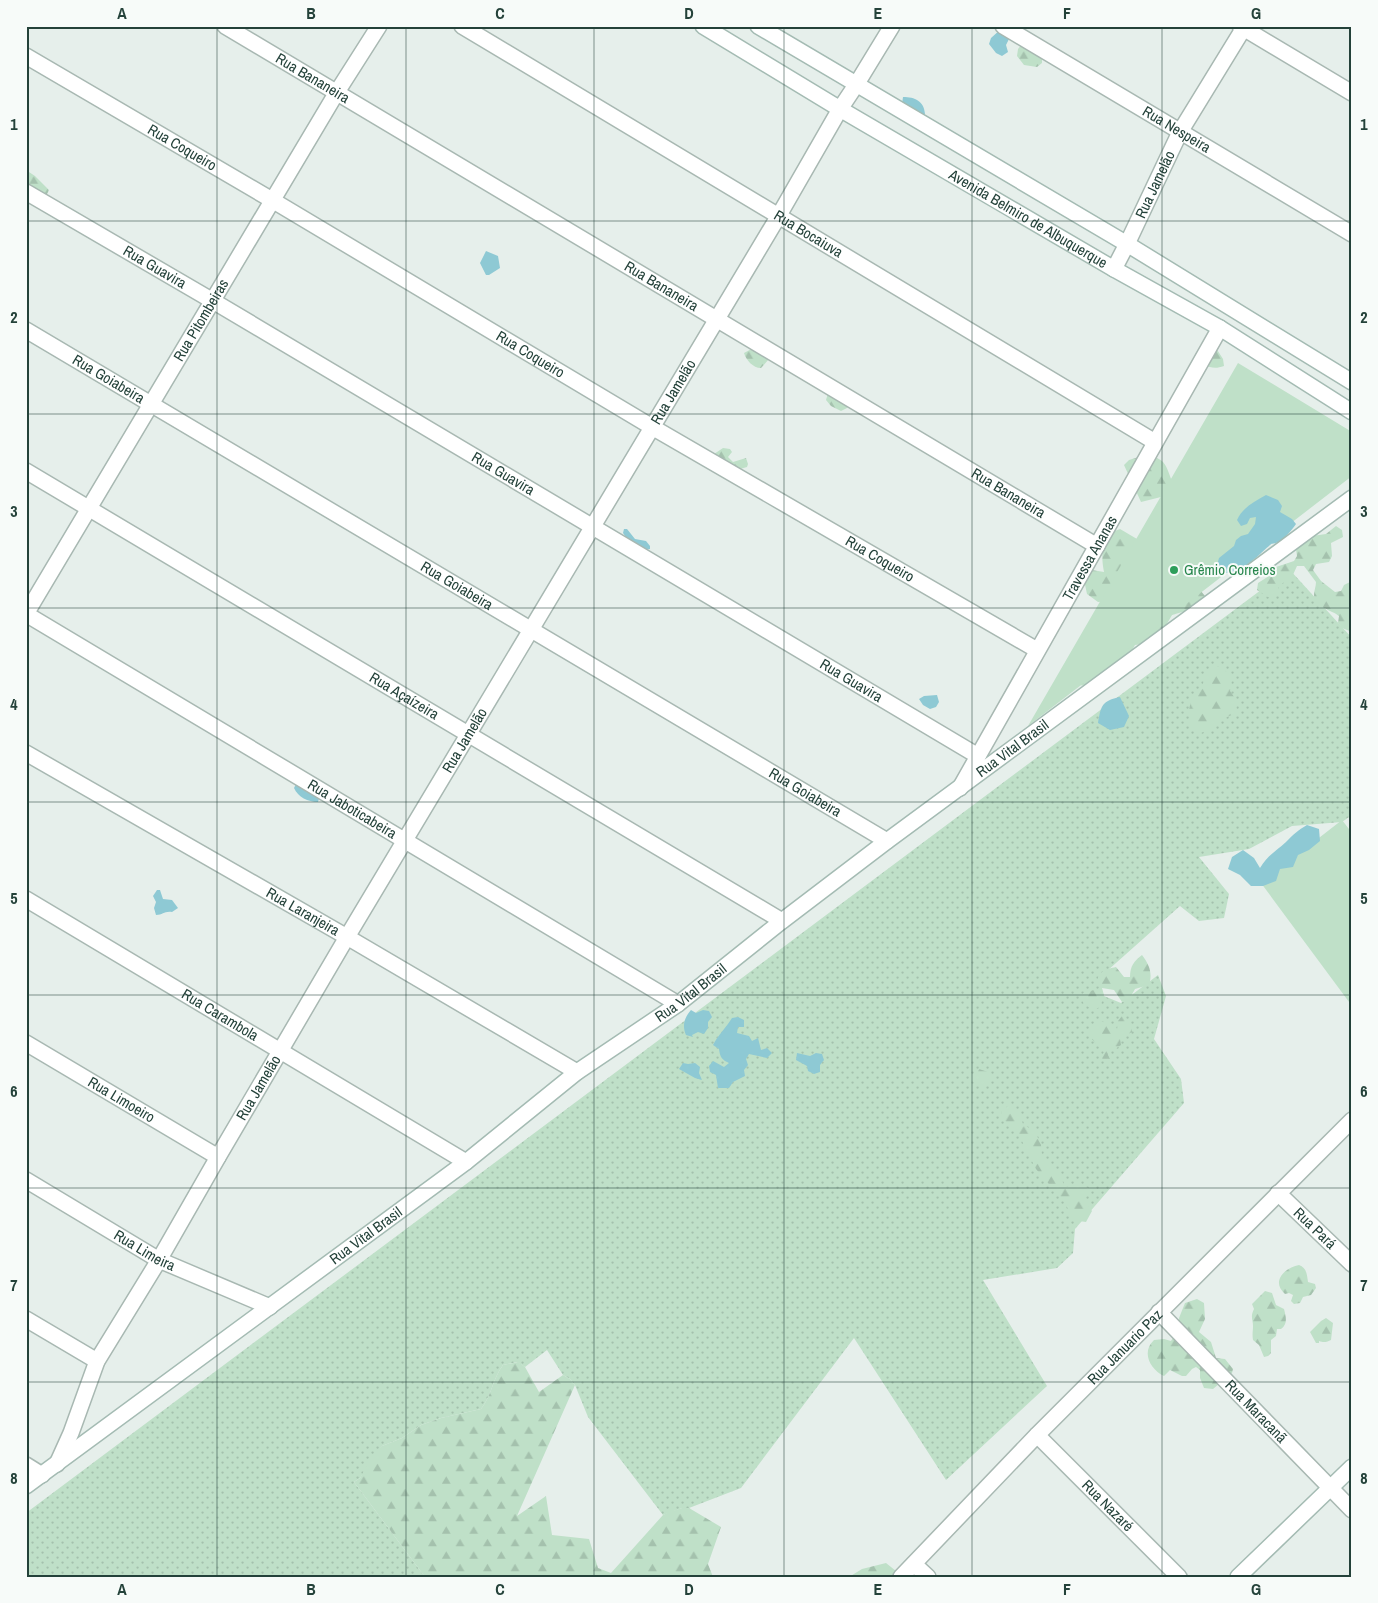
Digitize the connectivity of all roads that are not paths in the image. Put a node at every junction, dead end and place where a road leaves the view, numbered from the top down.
1 (225, 26) edge
2 (379, 26) edge
3 (462, 26) edge
4 (703, 26) edge
5 (758, 26) edge
6 (892, 26) edge
7 (1003, 26) edge
8 (1243, 27) edge
9 (26, 56) edge
10 (856, 85) junction
11 (337, 92) junction
12 (1352, 93) edge
13 (840, 109) junction
14 (1180, 132) junction
15 (26, 192) edge
16 (272, 200) junction
17 (778, 217) junction
18 (1352, 234) edge
19 (1127, 244) junction
20 (1114, 268) junction
21 (213, 301) junction
22 (717, 319) junction
23 (1220, 328) junction
24 (26, 330) edge
25 (1352, 382) edge
26 (151, 404) junction
27 (1352, 412) edge
28 (652, 427) junction
29 (1155, 442) junction
30 (26, 471) edge
31 (1352, 498) edge
32 (89, 508) junction
33 (593, 527) junction
34 (1097, 546) junction
35 (26, 614) edge
36 (531, 631) junction
37 (1037, 650) junction
38 (468, 736) junction
39 (26, 753) edge
40 (978, 756) junction
41 (960, 788) junction
42 (886, 841) junction
43 (405, 842) junction
44 (26, 899) edge
45 (782, 921) junction
46 (347, 936) junction
47 (678, 1004) junction
48 (26, 1043) edge
49 (280, 1052) junction
50 (577, 1072) junction
51 (1352, 1120) edge
52 (218, 1157) junction
53 (466, 1162) junction
54 (26, 1180) edge
55 (1278, 1193) junction
56 (159, 1260) junction
57 (1352, 1264) edge
58 (270, 1307) junction
59 (1159, 1312) junction
60 (26, 1319) edge
61 (97, 1361) junction
62 (1037, 1435) junction
63 (57, 1464) junction
64 (26, 1465) edge
65 (1352, 1467) edge
66 (42, 1474) junction
67 (26, 1486) edge
68 (1331, 1488) junction
69 (1352, 1510) edge
70 (914, 1564) junction
71 (901, 1577) edge
72 (928, 1577) edge
73 (1179, 1577) edge
74 (1238, 1577) edge

1 - 11 street, Rua Bananeira
2 - 11 street, Rua Pitombeiras
3 - 17 street, Rua Bocaiuva
4 - 13 street, Avenida Belmiro de Albuquerque
5 - 10 street, Avenida Belmiro de Albuquerque
6 - 10 street, Rua Jamelão
7 - 14 street, Rua Nespeira
8 - 12 street
8 - 14 street, Rua Jamelão
9 - 16 street, Rua Coqueiro
10 - 13 street, Rua Jamelão
10 - 19 street, Avenida Belmiro de Albuquerque
11 - 16 street, Rua Pitombeiras
11 - 22 street, Rua Bananeira
13 - 17 street, Rua Jamelão
13 - 20 street, Avenida Belmiro de Albuquerque
14 - 18 street, Rua Nespeira
14 - 19 street, Rua Jamelão
15 - 21 street, Rua Guavira
16 - 21 street, Rua Pitombeiras
16 - 28 street, Rua Coqueiro
17 - 22 street, Rua Jamelão
17 - 29 street, Rua Bocaiuva
19 - 20 street, Rua Jamelão
19 - 25 street, Avenida Belmiro de Albuquerque
20 - 23 street, Avenida Belmiro de Albuquerque
21 - 26 street, Rua Pitombeiras
21 - 33 street, Rua Guavira
22 - 28 street, Rua Jamelão
22 - 34 street, Rua Bananeira
23 - 27 street, Avenida Belmiro de Albuquerque
23 - 29 street, Travessa Ananas
24 - 26 street, Rua Goiabeira
26 - 32 street, Rua Pitombeiras
26 - 36 street, Rua Goiabeira
28 - 33 street, Rua Jamelão
28 - 37 street, Rua Coqueiro
29 - 34 street, Travessa Ananas
30 - 32 street, Rua Açaízeira
31 - 41 street, Rua Vital Brasil
32 - 35 street, Rua Pitombeiras
32 - 38 street, Rua Açaízeira
33 - 36 street, Rua Jamelão
33 - 40 street, Rua Guavira
34 - 37 street, Travessa Ananas
35 - 43 street, Rua Jaboticabeira
36 - 38 street, Rua Jamelão
36 - 42 street, Rua Goiabeira
37 - 40 street, Travessa Ananas
38 - 43 street, Rua Jamelão
38 - 45 street, Rua Açaízeira
39 - 46 street, Rua Laranjeira
40 - 41 street, Travessa Ananas
41 - 42 street, Rua Vital Brasil
42 - 45 street, Rua Vital Brasil
43 - 46 street, Rua Jamelão
43 - 47 street, Rua Jaboticabeira
44 - 49 street, Rua Carambola
45 - 47 street, Rua Vital Brasil
46 - 49 street, Rua Jamelão
46 - 50 street, Rua Laranjeira
47 - 50 street, Rua Vital Brasil
48 - 52 street, Rua Limoeiro
49 - 52 street, Rua Jamelão
49 - 53 street, Rua Carambola
50 - 53 street, Rua Vital Brasil
51 - 55 street, Rua Januario Paz
52 - 56 street, Rua Jamelão
53 - 58 street, Rua Vital Brasil
54 - 56 street, Rua Limeira
55 - 57 street, Rua Pará
55 - 59 street, Rua Januario Paz
56 - 58 street, Rua Limeira
56 - 61 street, Rua Jamelão
58 - 63 street, Rua Vital Brasil
59 - 62 street, Rua Januario Paz
59 - 68 street, Rua Maracanã
60 - 61 street
61 - 63 street, Rua Jamelão
62 - 70 street, Rua Januario Paz
62 - 73 street, Rua Nazaré
63 - 66 street, Rua Vital Brasil
64 - 66 street
65 - 68 street
66 - 67 street, Rua Vital Brasil
68 - 69 street, Rua Maracanã
68 - 74 street
70 - 71 street, Rua Januario Paz
70 - 72 street

